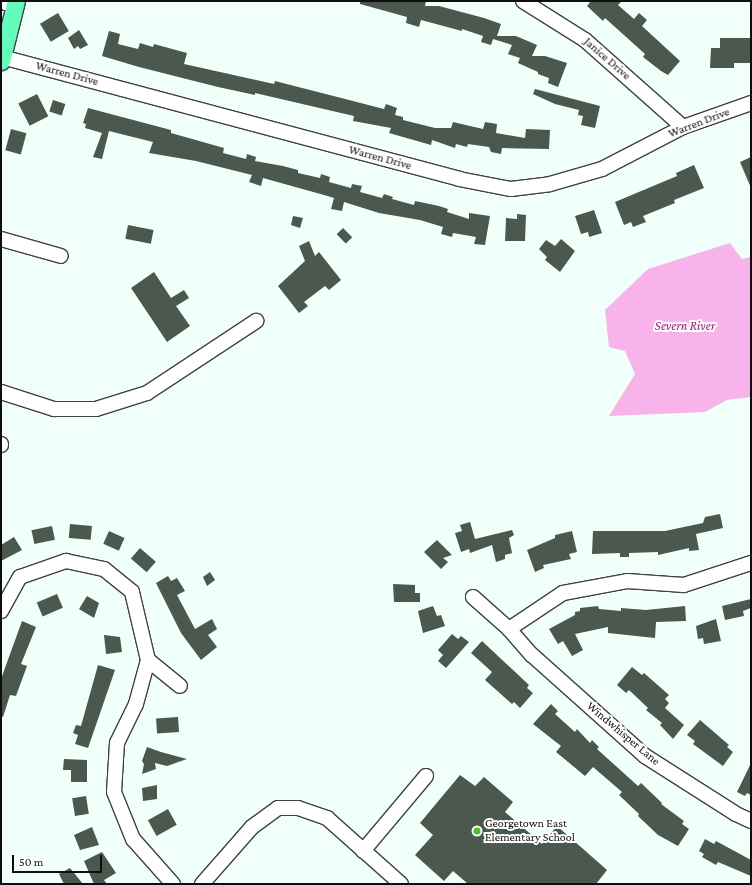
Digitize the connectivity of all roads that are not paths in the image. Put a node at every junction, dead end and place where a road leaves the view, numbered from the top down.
1 (523, 1) edge
2 (10, 3) edge
3 (2, 59) edge
4 (751, 103) edge
5 (683, 127) junction
6 (1, 239) edge
7 (61, 256) dead end
8 (256, 321) dead end
9 (1, 392) edge
10 (751, 563) edge
11 (473, 597) dead end
12 (1, 611) edge
13 (509, 629) junction
14 (148, 660) junction
15 (180, 686) dead end
16 (426, 776) dead end
17 (751, 821) edge
18 (363, 851) junction
19 (173, 884) edge
20 (202, 884) edge
21 (401, 884) edge

1 - 5 street, Janice Drive
2 - 3 main road
3 - 5 street, Warren Drive
4 - 5 street, Warren Drive
6 - 7 street
8 - 9 street
10 - 13 street
11 - 13 street, Windwhisper Lane
12 - 14 street
13 - 17 street, Windwhisper Lane
14 - 15 street
14 - 19 street
16 - 18 street
18 - 20 street
18 - 21 street

